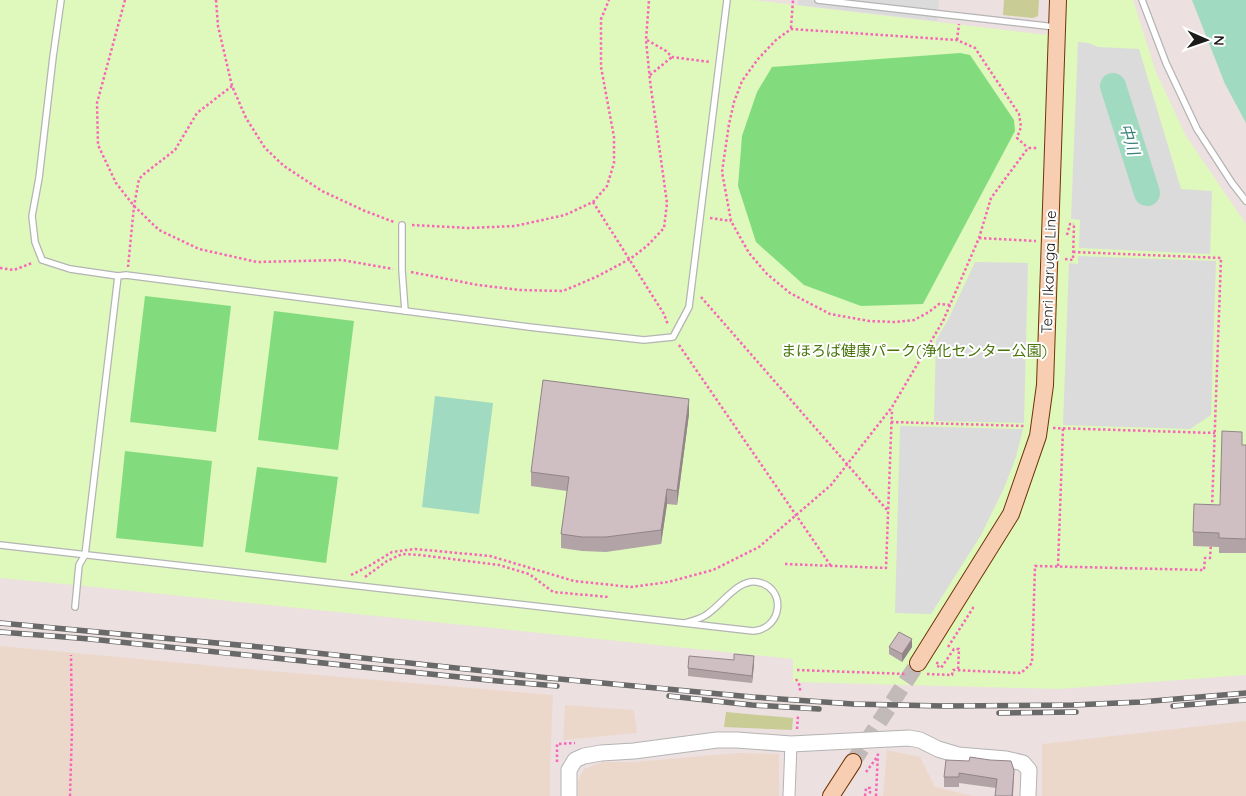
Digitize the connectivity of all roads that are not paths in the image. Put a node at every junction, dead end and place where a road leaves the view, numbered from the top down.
1 (61, 0) edge
2 (727, 0) edge
3 (818, 0) edge
4 (1058, 0) edge
5 (1142, 0) edge
6 (1057, 27) junction
7 (1246, 201) edge
8 (402, 225) road end
9 (118, 276) junction
10 (405, 311) junction
11 (0, 545) edge
12 (85, 555) junction
13 (75, 607) dead end
14 (685, 623) junction
15 (918, 670) tunnel mouth
16 (791, 744) junction
17 (853, 762) tunnel mouth
18 (569, 796) edge
19 (789, 796) edge
20 (831, 796) edge
21 (1028, 796) edge

1 - 9 lane
2 - 10 lane
3 - 6 lane
4 - 6 main road, Tenri Ikaruga Line
5 - 7 lane
6 - 15 main road, Tenri Ikaruga Line
8 - 10 lane
9 - 10 lane
9 - 12 lane
11 - 12 lane
12 - 13 lane
12 - 14 lane
14 - 14 lane
16 - 18 street
16 - 19 street
16 - 21 street
17 - 20 main road

